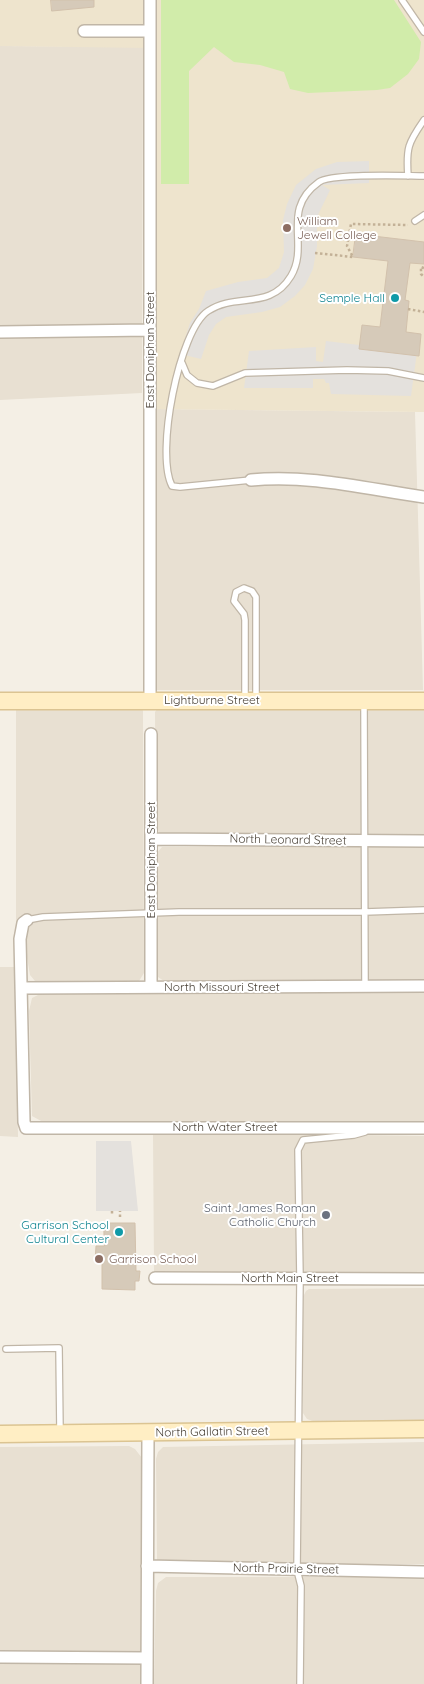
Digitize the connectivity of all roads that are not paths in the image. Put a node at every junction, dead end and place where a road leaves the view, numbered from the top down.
1 (150, 0) edge
2 (402, 0) edge
3 (84, 31) dead end
4 (150, 31) junction
5 (424, 32) edge
6 (424, 120) edge
7 (408, 176) junction
8 (424, 176) edge
9 (424, 215) edge
10 (414, 223) road end
11 (149, 330) junction
12 (0, 332) edge
13 (182, 363) junction
14 (424, 378) edge
15 (251, 480) joint
16 (424, 497) edge
17 (150, 700) junction
18 (250, 700) junction
19 (0, 701) edge
20 (364, 701) junction
21 (424, 701) edge
22 (151, 734) dead end
23 (151, 839) junction
24 (364, 841) junction
25 (424, 842) edge
26 (424, 910) edge
27 (365, 912) junction
28 (151, 914) junction
29 (27, 920) joint
30 (365, 986) junction
31 (424, 986) edge
32 (151, 987) junction
33 (21, 988) junction
34 (378, 1128) junction
35 (424, 1128) edge
36 (155, 1278) dead end
37 (300, 1278) junction
38 (424, 1279) edge
39 (6, 1349) dead end
40 (424, 1429) edge
41 (298, 1431) junction
42 (148, 1433) junction
43 (0, 1434) edge
44 (60, 1434) junction
45 (147, 1566) junction
46 (297, 1570) junction
47 (424, 1572) edge
48 (0, 1657) edge
49 (147, 1658) junction
50 (147, 1684) edge
51 (300, 1684) edge

1 - 4 street, East Doniphan Street
2 - 5 lane
3 - 4 street
4 - 11 street, East Doniphan Street
6 - 7 lane
7 - 8 lane
7 - 13 lane
9 - 10 lane
11 - 12 street
11 - 17 street, East Doniphan Street
13 - 14 lane
13 - 15 lane
15 - 16 street
17 - 18 street, Lightburne Street
17 - 19 street, Lightburne Street
18 - 18 lane
18 - 20 street, Lightburne Street
20 - 21 street, Lightburne Street
20 - 24 lane
22 - 23 street, East Doniphan Street
23 - 24 street, North Leonard Street
23 - 28 street, East Doniphan Street
24 - 25 street, North Leonard Street
24 - 27 lane
26 - 27 lane
27 - 28 lane
27 - 30 lane
28 - 29 lane
28 - 32 street, East Doniphan Street
29 - 33 street
30 - 31 street, North Missouri Street
30 - 32 street, North Missouri Street
32 - 33 street, North Missouri Street
33 - 34 street, North Water Street
34 - 35 street, North Water Street
34 - 37 lane
36 - 37 street, North Main Street
37 - 38 street, North Main Street
37 - 41 lane
39 - 44 lane
40 - 41 street, North Gallatin Street
41 - 42 street, North Gallatin Street
41 - 46 lane
42 - 44 street, North Gallatin Street
42 - 45 street
43 - 44 street, North Gallatin Street
45 - 46 street, North Prairie Street
45 - 49 street
46 - 47 street, North Prairie Street
46 - 51 lane
48 - 49 street
49 - 50 street

